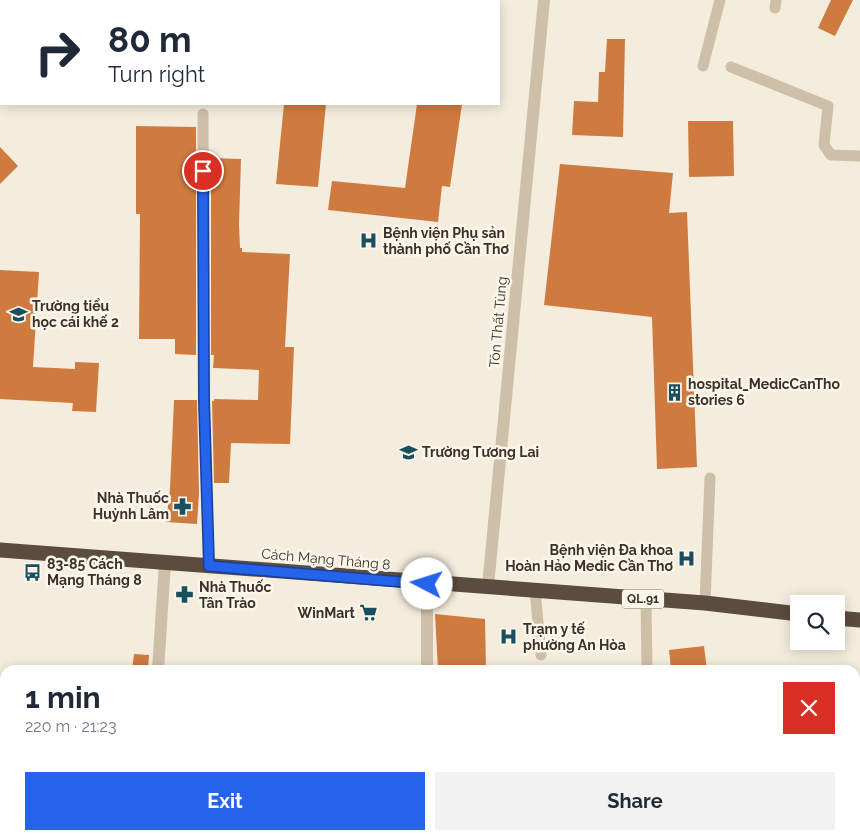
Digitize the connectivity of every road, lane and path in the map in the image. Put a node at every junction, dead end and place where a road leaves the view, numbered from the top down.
1 (544, 0) edge
2 (720, 0) edge
3 (703, 66) dead end
4 (731, 66) dead end
5 (203, 114) dead end
6 (860, 156) edge
7 (710, 478) dead end
8 (0, 550) edge
9 (165, 563) junction
10 (209, 566) junction
11 (427, 584) junction
12 (488, 586) junction
13 (535, 590) junction
14 (646, 599) junction
15 (705, 603) junction
16 (790, 613) edge
17 (845, 619) edge
18 (860, 620) edge
19 (541, 655) dead end
20 (158, 665) edge
21 (427, 665) edge
22 (647, 665) edge

1 - 12 street, Tôn Thất Tùng
2 - 3 lane
4 - 6 lane
5 - 10 lane
7 - 15 lane
8 - 9 highway, Cách Mạng Tháng 8 / QL.91
9 - 10 highway, Cách Mạng Tháng 8 / QL.91
9 - 20 street
10 - 11 highway, Cách Mạng Tháng 8 / QL.91
11 - 12 highway, Cách Mạng Tháng 8 / QL.91
11 - 21 street
12 - 13 highway, Cách Mạng Tháng 8 / QL.91
13 - 14 highway, Cách Mạng Tháng 8 / QL.91
13 - 19 lane
14 - 15 highway, Cách Mạng Tháng 8 / QL.91
14 - 22 lane
15 - 16 highway, Cách Mạng Tháng 8 / QL.91
17 - 18 highway

